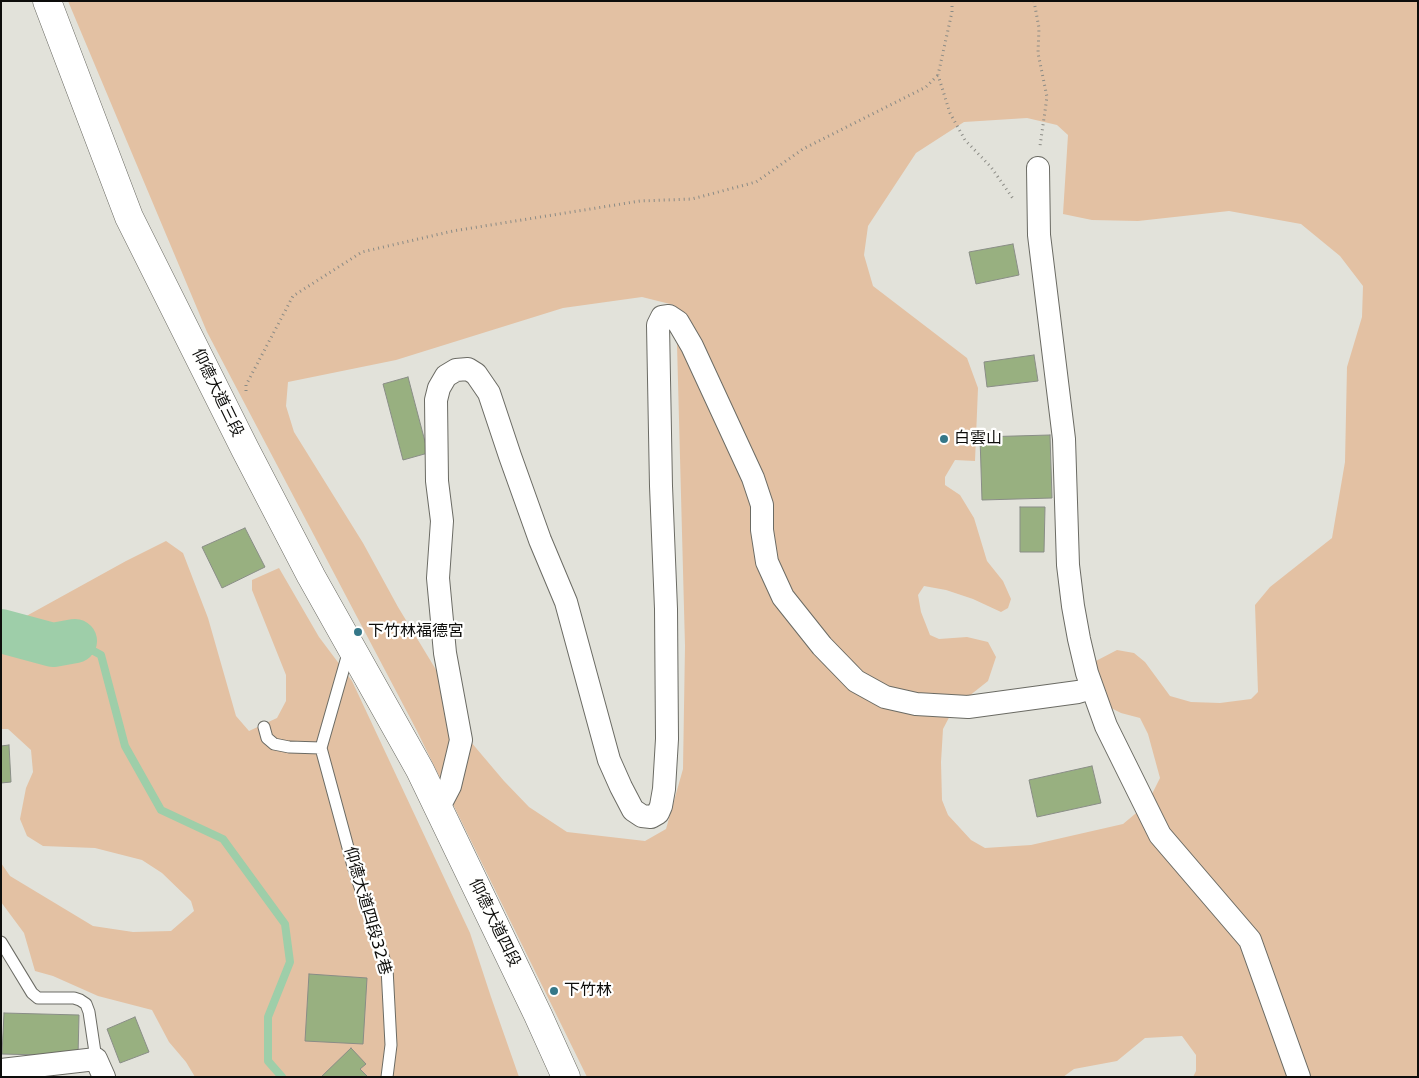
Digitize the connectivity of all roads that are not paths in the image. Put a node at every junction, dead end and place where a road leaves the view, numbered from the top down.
1 (47, 1) edge
2 (1038, 168) road end
3 (350, 647) junction
4 (1092, 688) junction
5 (264, 727) dead end
6 (321, 748) junction
7 (420, 770) joint
8 (438, 808) junction
9 (1, 942) edge
10 (100, 1068) edge
11 (1, 1070) edge
12 (562, 1073) edge
13 (387, 1077) edge
14 (1299, 1077) edge

1 - 3 main road, 仰德大道三段
2 - 4 street
3 - 6 lane
3 - 7 main road, 仰德大道三段
4 - 8 street
4 - 14 street
5 - 6 lane
6 - 13 lane, 仰德大道四段32巷
7 - 8 main road, 仰德大道四段
8 - 12 main road, 仰德大道四段
9 - 10 lane
10 - 11 street

